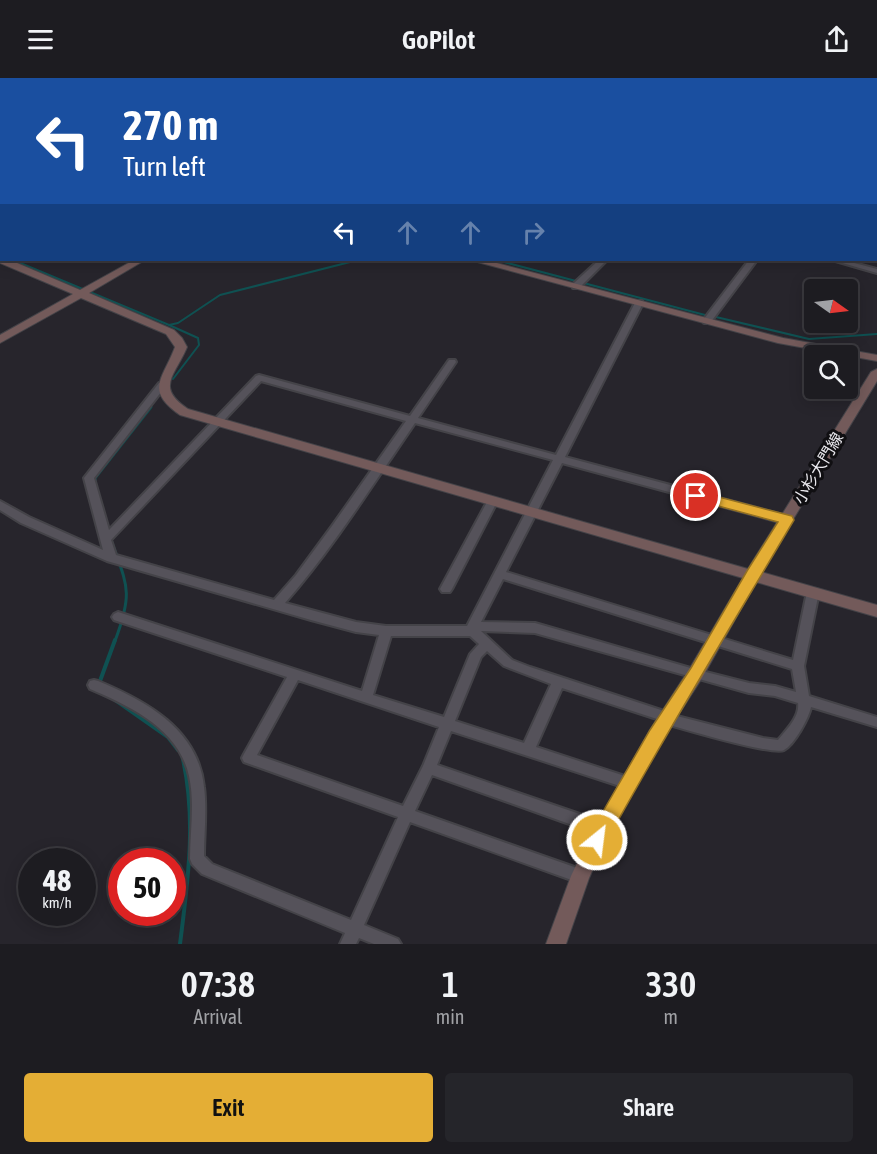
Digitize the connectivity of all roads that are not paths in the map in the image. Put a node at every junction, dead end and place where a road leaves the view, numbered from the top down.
1 (5, 261) edge
2 (138, 261) edge
3 (479, 261) edge
4 (602, 261) edge
5 (752, 261) edge
6 (840, 261) edge
7 (877, 271) edge
8 (576, 286) junction
9 (80, 294) junction
10 (639, 303) junction
11 (707, 321) junction
12 (0, 340) edge
13 (877, 358) edge
14 (452, 362) dead end
15 (877, 372) edge
16 (162, 385) junction
17 (413, 420) junction
18 (216, 423) junction
19 (560, 460) junction
20 (377, 469) junction
21 (492, 502) junction
22 (0, 505) edge
23 (532, 513) junction
24 (787, 520) junction
25 (106, 539) junction
26 (111, 558) junction
27 (500, 574) junction
28 (752, 575) junction
29 (446, 589) dead end
30 (813, 592) junction
31 (276, 605) junction
32 (877, 611) edge
33 (118, 617) dead end
34 (473, 628) junction
35 (386, 631) junction
36 (715, 641) junction
37 (487, 644) junction
38 (798, 666) junction
39 (295, 674) junction
40 (696, 674) junction
41 (558, 682) junction
42 (94, 685) dead end
43 (366, 696) junction
44 (804, 701) junction
45 (667, 718) junction
46 (877, 722) edge
47 (448, 723) junction
48 (528, 749) junction
49 (429, 768) junction
50 (629, 783) junction
51 (406, 814) junction
52 (603, 829) junction
53 (580, 876) junction
54 (355, 929) junction
55 (348, 944) edge
56 (393, 944) edge
57 (556, 944) edge

1 - 9 street
2 - 9 street
3 - 8 street
4 - 8 street
5 - 11 street
6 - 7 street
8 - 10 street
9 - 12 street
9 - 16 street
10 - 11 street
10 - 19 street
11 - 13 street
14 - 17 street
15 - 24 street, 小杉大門線
16 - 18 street
16 - 25 street
17 - 18 street
17 - 19 street
17 - 20 street
18 - 20 street
18 - 25 street
19 - 23 street
19 - 24 street
20 - 21 street
20 - 31 street
21 - 23 street
21 - 29 street
22 - 26 street
23 - 27 street
23 - 28 street
24 - 28 street, 小杉大門線
25 - 26 street
26 - 31 street
27 - 34 street
27 - 36 street
28 - 30 street
28 - 36 street, 小杉大門線
30 - 32 street
30 - 38 street
31 - 35 street
33 - 39 street
34 - 35 street
34 - 37 street
34 - 40 street
35 - 43 street
36 - 38 street
36 - 40 street, 小杉大門線
37 - 41 street
37 - 47 street
38 - 44 street
39 - 43 street
39 - 51 street
40 - 44 street
40 - 45 street, 小杉大門線
41 - 45 street
41 - 48 street
42 - 54 street
43 - 47 street
44 - 45 street
44 - 46 street
45 - 50 street, 小杉大門線
47 - 48 street
47 - 49 street
48 - 50 street
49 - 51 street
49 - 52 street
50 - 52 street, 小杉大門線
51 - 53 street
51 - 54 street
52 - 53 street, 小杉大門線
53 - 57 street, 小杉大門線
54 - 55 street
54 - 56 street

